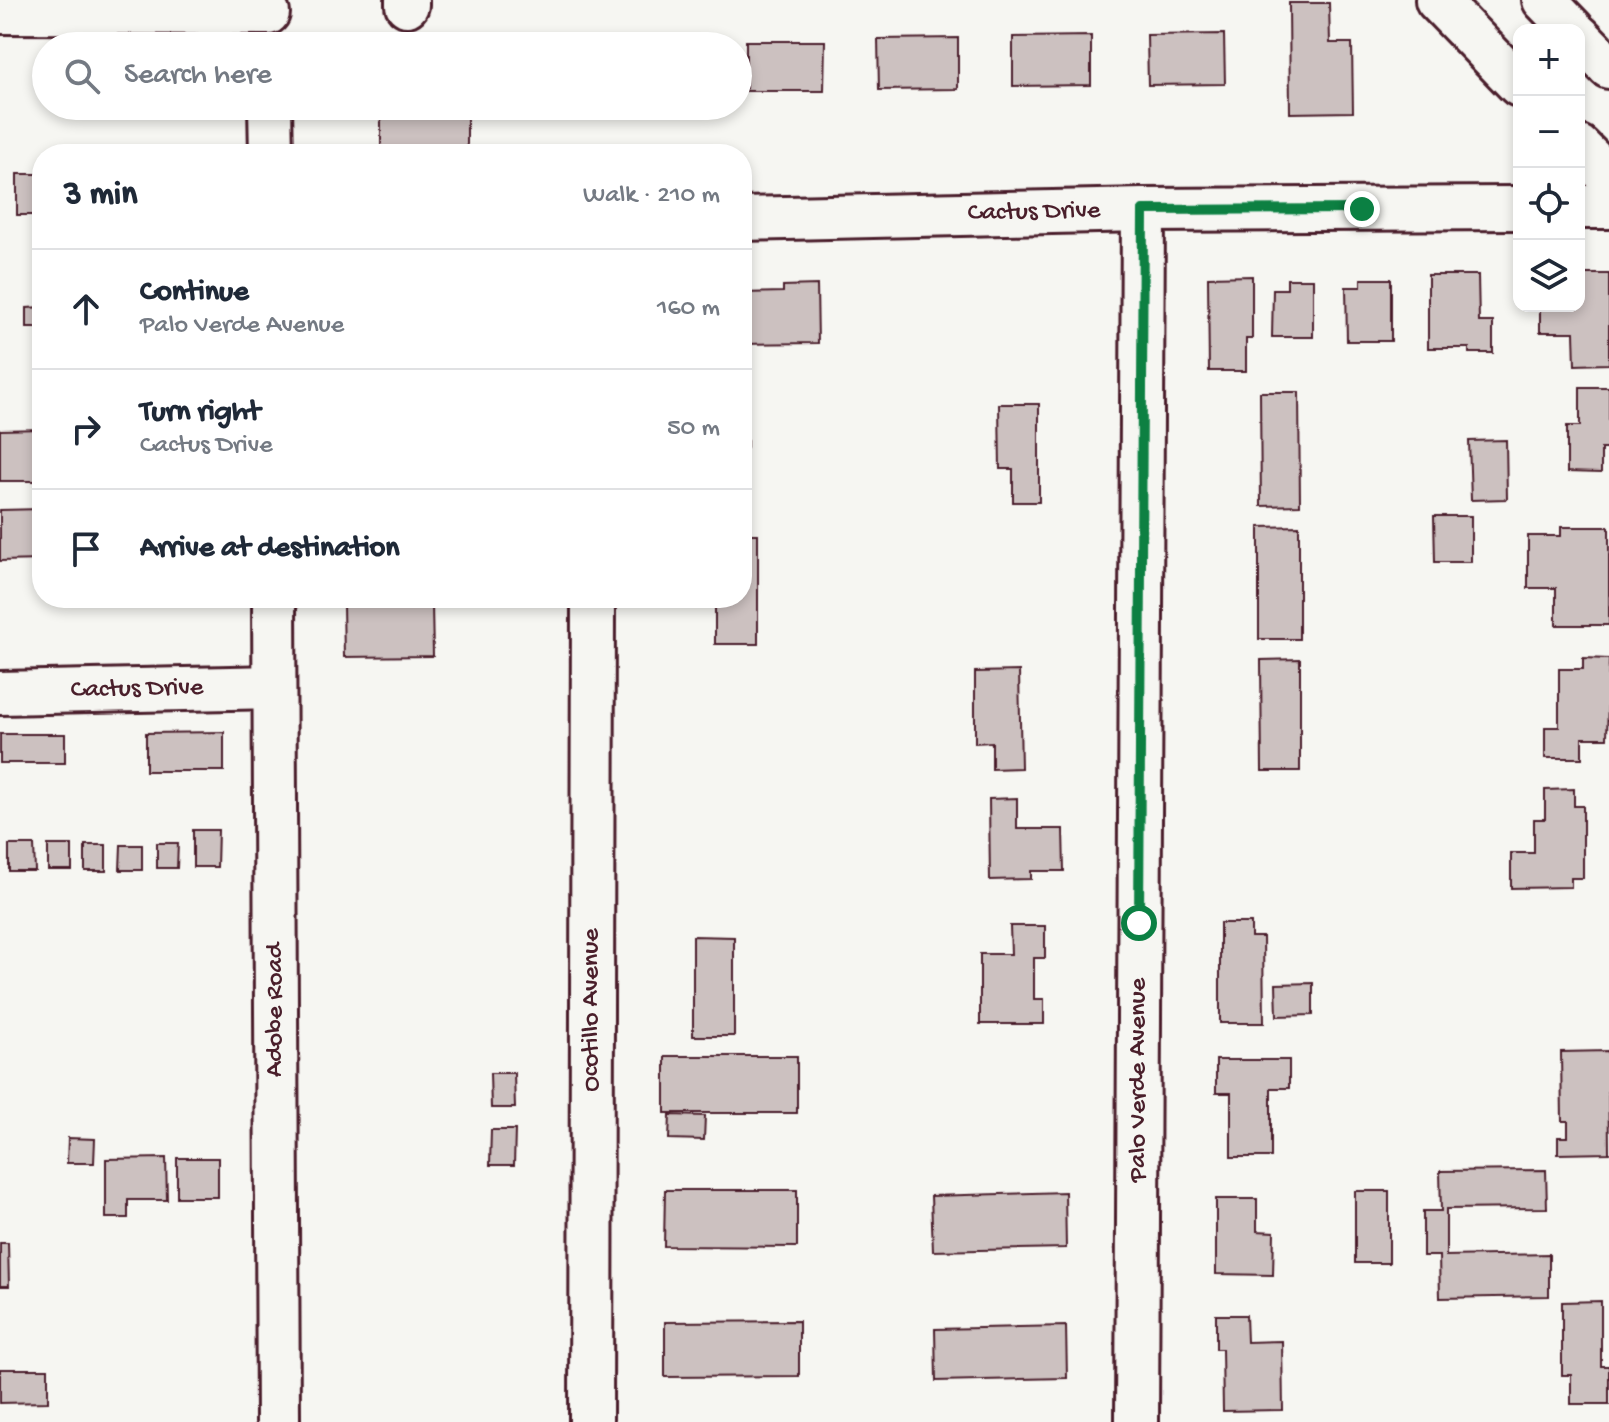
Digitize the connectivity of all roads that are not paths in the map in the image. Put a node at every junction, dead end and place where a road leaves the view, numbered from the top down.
1 (1437, 0) edge
2 (1544, 0) edge
3 (0, 12) edge
4 (268, 20) edge
5 (1567, 24) edge
6 (1585, 42) edge
7 (1609, 67) edge
8 (1513, 79) edge
9 (270, 120) edge
10 (271, 144) edge
11 (1585, 153) edge
12 (1609, 177) edge
13 (1585, 207) edge
14 (1609, 207) edge
15 (1513, 208) edge
16 (1143, 210) junction
17 (752, 219) edge
18 (274, 608) edge
19 (593, 608) edge
20 (274, 687) junction
21 (0, 693) edge
22 (278, 1422) edge
23 (591, 1422) edge
24 (1137, 1422) edge

1 - 8 street
2 - 5 street
3 - 4 street
6 - 7 street
9 - 10 street
11 - 12 street
13 - 14 street
15 - 16 street, Cactus Drive
16 - 17 street, Cactus Drive
16 - 24 street, Palo Verde Avenue
18 - 20 street, Adobe Road
19 - 23 street, Ocotillo Avenue
20 - 21 street, Cactus Drive
20 - 22 street, Adobe Road

